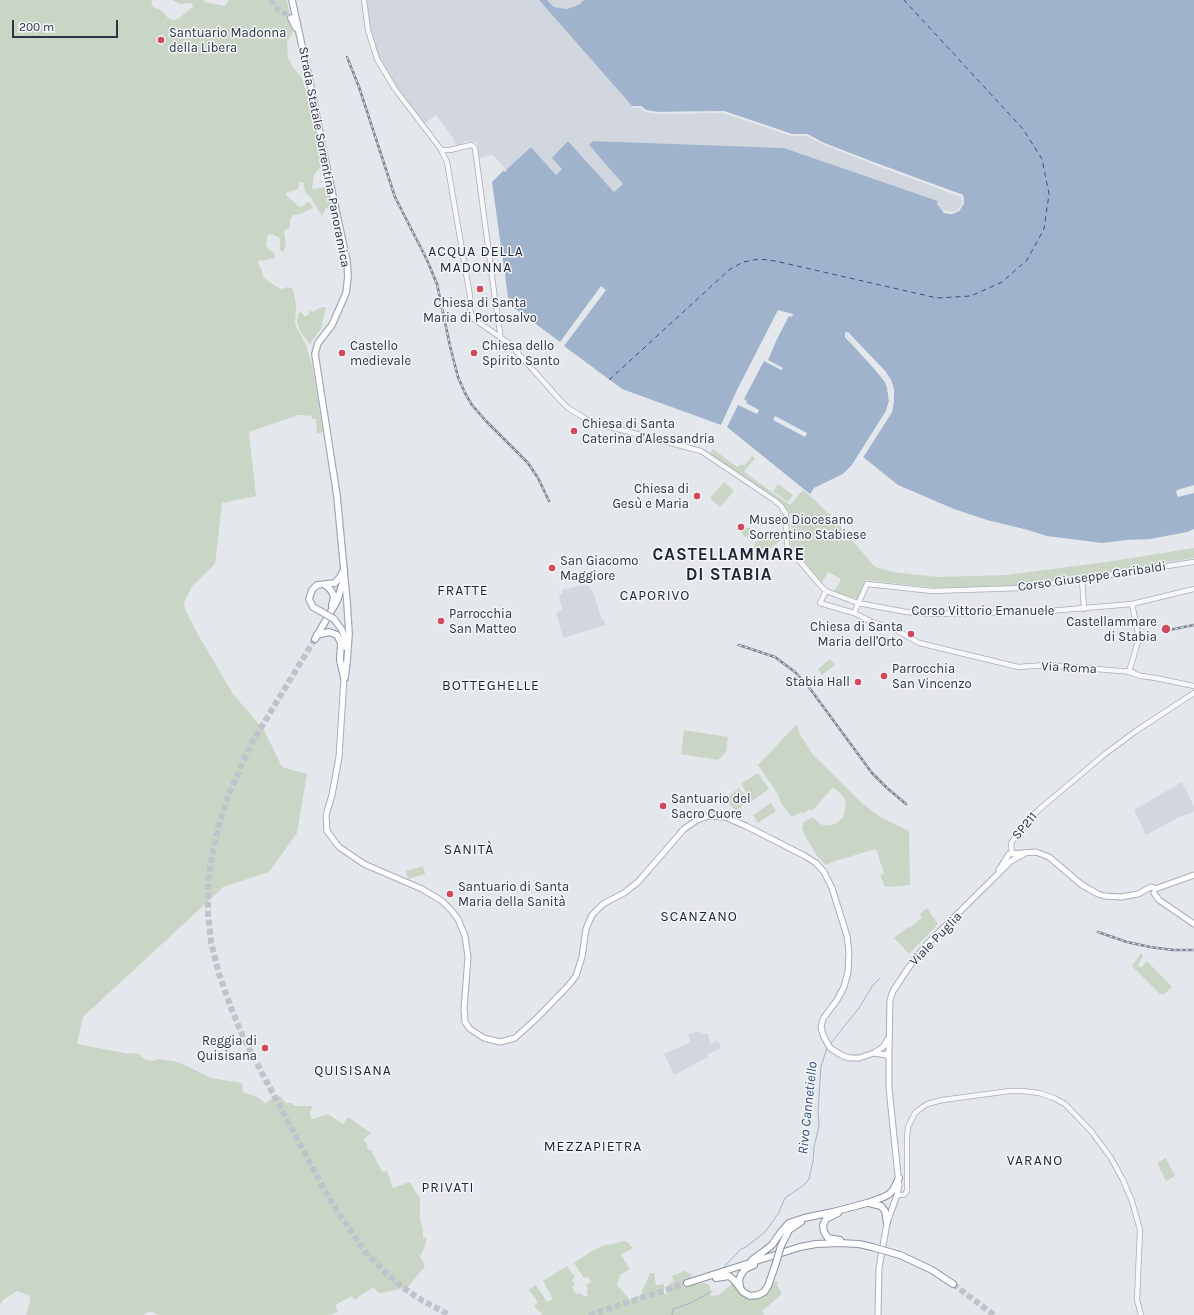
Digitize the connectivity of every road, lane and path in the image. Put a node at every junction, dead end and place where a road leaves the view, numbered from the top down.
1 (292, 0) edge
2 (364, 0) edge
3 (291, 18) tunnel mouth
4 (300, 35) junction
5 (441, 150) junction
6 (450, 150) junction
7 (444, 156) junction
8 (501, 339) junction
9 (1194, 562) edge
10 (344, 569) junction
11 (1082, 579) junction
12 (325, 585) junction
13 (1194, 589) edge
14 (826, 591) junction
15 (858, 604) junction
16 (1132, 604) junction
17 (1084, 609) junction
18 (854, 613) junction
19 (332, 616) junction
20 (1131, 672) junction
21 (344, 678) junction
22 (1194, 686) edge
23 (1194, 693) edge
24 (1012, 857) junction
25 (1194, 875) edge
26 (1152, 891) junction
27 (1194, 924) edge
28 (885, 1051) junction
29 (899, 1178) junction
30 (897, 1195) junction
31 (867, 1203) junction
32 (848, 1208) junction
33 (824, 1214) junction
34 (887, 1223) junction
35 (859, 1244) junction
36 (774, 1255) junction
37 (743, 1266) junction
38 (697, 1280) junction
39 (687, 1283) tunnel mouth
40 (954, 1284) tunnel mouth
41 (740, 1288) junction
42 (878, 1315) edge
43 (1142, 1315) edge

1 - 4 main road, Strada Statale Sorrentina Panoramica
2 - 5 street
3 - 4 main road
4 - 10 main road, Strada Statale Sorrentina Panoramica
5 - 6 street
5 - 7 street
6 - 7 street
6 - 8 street
7 - 8 street
8 - 14 street
9 - 11 street, Corso Giuseppe Garibaldi
10 - 12 main road
10 - 19 highway
10 - 21 main road, Strada Statale Sorrentina Panoramica
11 - 15 street, Corso Giuseppe Garibaldi
11 - 17 street
12 - 19 highway
12 - 19 main road, bridge
13 - 16 street, Corso Vittorio Emanuele
14 - 15 street, Corso Vittorio Emanuele
14 - 18 street, Via Roma
15 - 17 street, Corso Vittorio Emanuele
15 - 18 street
16 - 17 street, Corso Vittorio Emanuele
16 - 20 street
18 - 20 street, Via Roma
19 - 21 main road
19 - 21 highway
20 - 22 street, Via Roma
21 - 28 main road
23 - 24 street, SP211 / SP211
24 - 26 main road
24 - 28 main road, Viale Puglia
25 - 26 main road
26 - 27 main road
28 - 29 main road, Viale Puglia
29 - 30 main road, Viale Puglia
29 - 31 highway
30 - 34 main road, Viale Puglia
30 - 43 street
31 - 32 highway
31 - 34 highway
32 - 33 highway
32 - 35 highway
33 - 37 highway
33 - 41 highway, bridge
34 - 42 main road, Viale Puglia
35 - 36 highway
35 - 40 highway, bridge
36 - 37 highway
36 - 41 highway
37 - 38 highway
38 - 39 highway
38 - 41 highway

